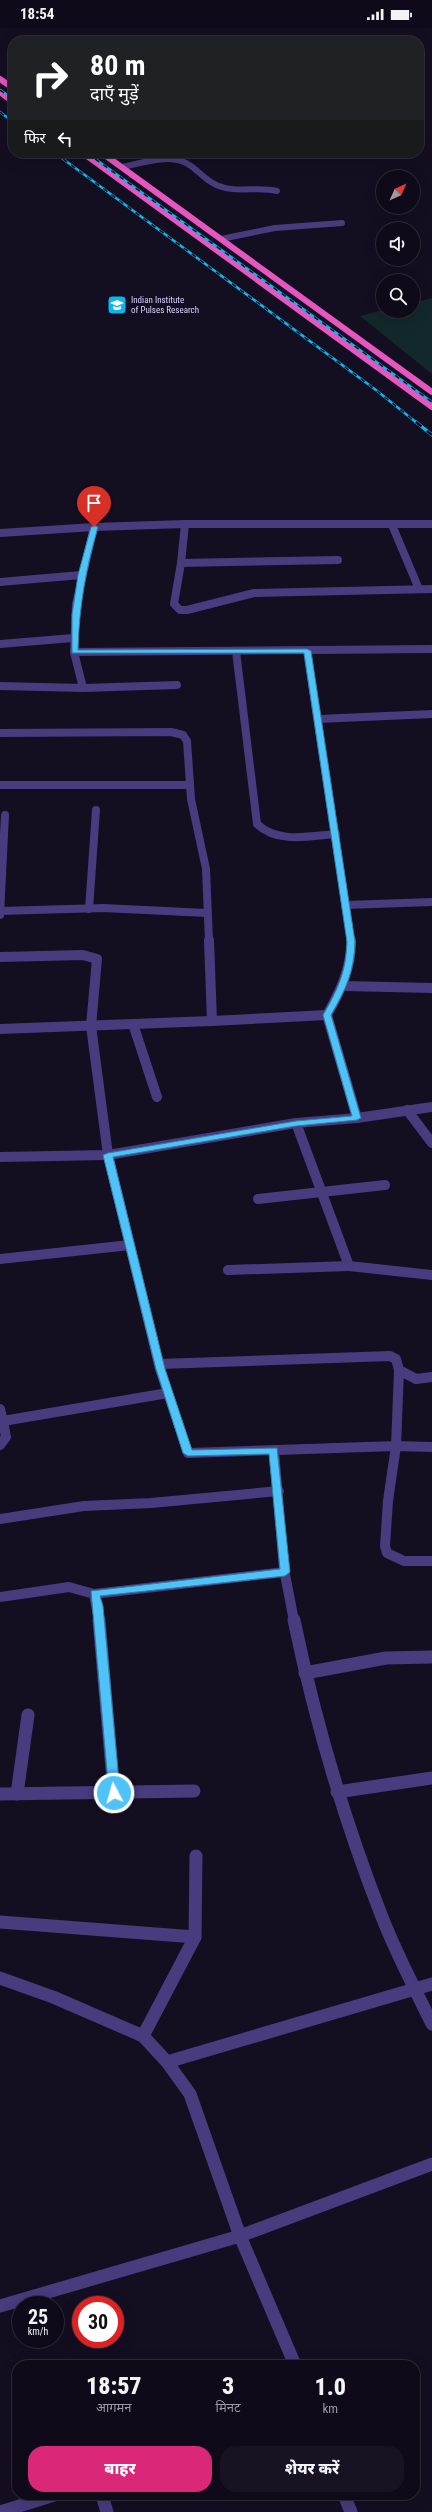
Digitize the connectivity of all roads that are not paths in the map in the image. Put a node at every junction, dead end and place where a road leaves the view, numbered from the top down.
1 (0, 92) edge
2 (8, 98) edge
3 (90, 158) edge
4 (109, 158) edge
5 (122, 167) junction
6 (277, 191) dead end
7 (342, 223) dead end
8 (221, 239) junction
9 (371, 348) junction
10 (355, 351) junction
11 (432, 392) edge
12 (432, 407) edge
13 (185, 524) junction
14 (432, 524) edge
15 (392, 525) junction
16 (94, 527) junction
17 (0, 533) edge
18 (338, 560) dead end
19 (181, 563) junction
20 (81, 575) junction
21 (0, 582) edge
22 (419, 589) junction
23 (432, 589) edge
24 (73, 638) junction
25 (0, 644) edge
26 (432, 649) edge
27 (236, 651) junction
28 (307, 651) junction
29 (74, 652) junction
30 (177, 685) dead end
31 (0, 686) edge
32 (83, 688) junction
33 (432, 714) edge
34 (318, 719) junction
35 (0, 733) edge
36 (0, 785) edge
37 (190, 785) junction
38 (96, 810) dead end
39 (5, 815) dead end
40 (336, 834) junction
41 (432, 902) edge
42 (345, 905) junction
43 (89, 909) junction
44 (0, 911) edge
45 (207, 913) junction
46 (0, 915) edge
47 (0, 957) edge
48 (344, 986) junction
49 (432, 988) edge
50 (327, 1015) junction
51 (212, 1021) junction
52 (91, 1026) junction
53 (134, 1027) junction
54 (0, 1029) edge
55 (157, 1098) dead end
56 (432, 1107) edge
57 (407, 1110) junction
58 (357, 1118) junction
59 (296, 1123) junction
60 (432, 1143) edge
61 (108, 1155) junction
62 (0, 1157) edge
63 (385, 1185) dead end
64 (322, 1192) junction
65 (258, 1199) dead end
66 (130, 1245) junction
67 (0, 1259) edge
68 (349, 1266) junction
69 (228, 1270) dead end
70 (432, 1275) edge
71 (160, 1364) junction
72 (399, 1370) junction
73 (432, 1377) edge
74 (168, 1393) junction
75 (0, 1409) edge
76 (3, 1421) junction
77 (0, 1445) edge
78 (396, 1446) junction
79 (432, 1447) edge
80 (274, 1450) junction
81 (279, 1490) junction
82 (0, 1519) edge
83 (432, 1561) edge
84 (285, 1572) junction
85 (94, 1594) junction
86 (0, 1596) edge
87 (432, 1657) edge
88 (305, 1673) junction
89 (28, 1715) dead end
90 (432, 1778) edge
91 (194, 1791) dead end
92 (337, 1792) junction
93 (114, 1793) junction
94 (0, 1794) edge
95 (17, 1794) junction
96 (196, 1856) dead end
97 (0, 1922) edge
98 (195, 1937) junction
99 (0, 1978) edge
100 (432, 1984) edge
101 (416, 1990) junction
102 (432, 2024) edge
103 (143, 2036) junction
104 (167, 2062) junction
105 (432, 2164) edge
106 (240, 2236) junction
107 (0, 2306) edge
108 (293, 2360) edge
109 (38, 2500) edge
110 (103, 2500) edge
111 (346, 2500) edge
112 (0, 2512) edge
113 (107, 2512) edge
114 (351, 2512) edge

1 - 2 highway
3 - 10 highway
4 - 5 highway
5 - 6 street
5 - 8 highway
7 - 8 street
8 - 9 highway
9 - 10 highway
9 - 11 highway
10 - 12 highway
13 - 15 street
13 - 16 street
13 - 19 street
14 - 15 street
15 - 22 street
16 - 17 street
16 - 20 street
18 - 19 street
19 - 22 street
20 - 21 street
20 - 24 street
22 - 23 street
24 - 25 street
24 - 29 street
26 - 28 street
27 - 28 street
27 - 29 street
27 - 40 street
28 - 34 street
29 - 32 street
30 - 32 street
31 - 32 street
33 - 34 street
34 - 40 street
35 - 37 street
36 - 37 street
37 - 45 street
38 - 43 street
39 - 44 street
40 - 42 street
41 - 42 street
42 - 48 street
43 - 44 street
43 - 45 street
44 - 46 street
45 - 51 street
47 - 52 street
48 - 49 street
48 - 50 street
50 - 51 street
50 - 58 street
51 - 53 street
52 - 53 street
52 - 54 street
52 - 61 street
53 - 55 street
56 - 57 street
57 - 58 street
57 - 60 street
58 - 59 street
59 - 61 street
59 - 64 street
61 - 62 street
61 - 66 street
63 - 64 street
64 - 65 street
64 - 68 street
66 - 67 street
66 - 71 street
68 - 69 street
68 - 70 street
71 - 72 street
71 - 74 street
72 - 73 street
72 - 78 street
74 - 76 street
74 - 80 street
75 - 76 street
76 - 77 street
78 - 79 street
78 - 80 street
78 - 83 street
80 - 81 street
81 - 82 street
81 - 84 street
84 - 85 street
84 - 88 street
85 - 86 street
85 - 93 street
87 - 88 street
88 - 92 street
89 - 95 street
90 - 92 street
91 - 93 street
92 - 101 street
93 - 95 street
94 - 95 street
96 - 98 street
97 - 98 street
98 - 103 street
99 - 103 street
100 - 101 street
101 - 102 street
101 - 104 street
103 - 104 street
104 - 106 street
105 - 106 street
106 - 107 street
106 - 108 street
109 - 112 street
110 - 113 street
111 - 114 street

